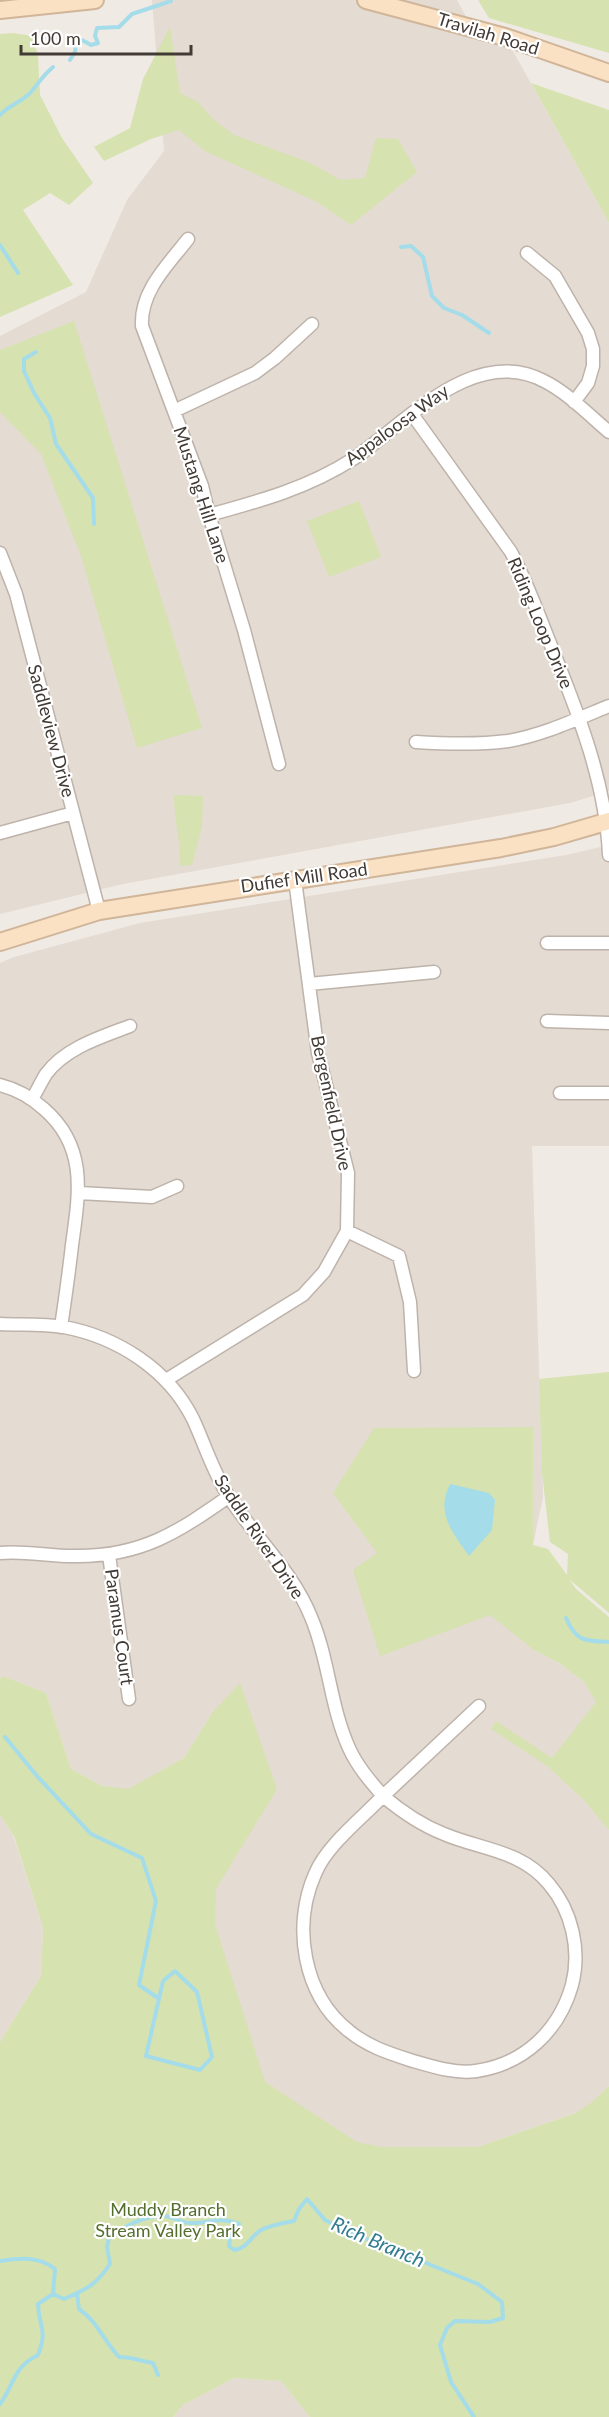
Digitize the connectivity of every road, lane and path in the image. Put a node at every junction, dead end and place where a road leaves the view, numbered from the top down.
1 (95, 0) edge
2 (366, 0) edge
3 (0, 10) edge
4 (609, 73) edge
5 (188, 239) dead end
6 (527, 253) dead end
7 (312, 324) dead end
8 (574, 402) junction
9 (174, 411) junction
10 (412, 414) junction
11 (609, 432) edge
12 (209, 515) junction
13 (0, 553) edge
14 (609, 706) edge
15 (579, 718) junction
16 (416, 742) dead end
17 (279, 764) dead end
18 (73, 813) junction
19 (608, 821) edge
20 (0, 833) edge
21 (609, 855) edge
22 (295, 880) junction
23 (99, 911) junction
24 (0, 942) edge
25 (547, 943) dead end
26 (609, 943) edge
27 (434, 972) dead end
28 (309, 984) junction
29 (547, 1021) dead end
30 (609, 1023) edge
31 (130, 1026) dead end
32 (0, 1085) edge
33 (560, 1092) dead end
34 (609, 1093) edge
35 (32, 1099) junction
36 (177, 1186) dead end
37 (79, 1193) junction
38 (347, 1230) junction
39 (0, 1324) edge
40 (61, 1327) junction
41 (414, 1371) dead end
42 (166, 1380) junction
43 (228, 1497) junction
44 (0, 1553) edge
45 (109, 1555) junction
46 (129, 1699) dead end
47 (478, 1706) dead end
48 (383, 1796) junction

1 - 3 main road
2 - 4 main road, Travilah Road
5 - 9 street, Mustang Hill Lane
6 - 8 street
7 - 9 street
8 - 10 street, Appaloosa Way
8 - 11 street, Appaloosa Way
9 - 12 street, Mustang Hill Lane
10 - 12 street, Appaloosa Way
10 - 15 street, Riding Loop Drive
12 - 17 street, Mustang Hill Lane
13 - 18 street, Saddleview Drive
14 - 15 street
15 - 16 street
15 - 19 street, Riding Loop Drive
18 - 20 street
18 - 23 street, Saddleview Drive
19 - 21 street, Riding Loop Drive
19 - 22 main road, Dufief Mill Road
22 - 23 main road, Dufief Mill Road
22 - 28 street, Bergenfield Drive
23 - 24 main road, Dufief Mill Road
25 - 26 street
27 - 28 street
28 - 38 street, Bergenfield Drive
29 - 30 street
31 - 35 street
32 - 35 street
33 - 34 street
35 - 37 street
36 - 37 street
37 - 40 street
38 - 41 street
38 - 42 street, Bergenfield Drive
39 - 40 street, Saddle River Drive
40 - 42 street, Saddle River Drive
42 - 43 street, Saddle River Drive
43 - 45 street
43 - 48 street, Saddle River Drive
44 - 45 street
45 - 46 street, Paramus Court
47 - 48 street
48 - 48 street, Saddle River Drive

